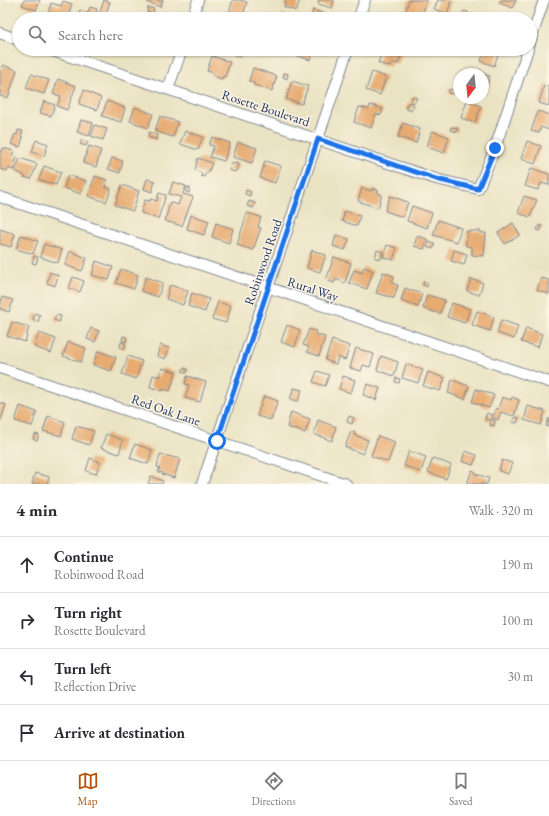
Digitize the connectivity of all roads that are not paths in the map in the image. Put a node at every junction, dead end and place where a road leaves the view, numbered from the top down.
1 (198, 0) edge
2 (365, 0) edge
3 (544, 0) edge
4 (194, 12) edge
5 (361, 12) edge
6 (537, 21) edge
7 (0, 34) edge
8 (12, 38) edge
9 (68, 56) edge
10 (180, 56) edge
11 (346, 56) edge
12 (526, 56) edge
13 (168, 89) junction
14 (318, 139) junction
15 (0, 197) edge
16 (268, 288) junction
17 (0, 368) edge
18 (549, 382) edge
19 (217, 441) junction
20 (202, 484) edge
21 (346, 484) edge

1 - 4 street
2 - 5 street
3 - 6 street
7 - 8 street
9 - 13 street, Rosette Boulevard
10 - 13 street
11 - 14 street, Robinwood Road
12 - 14 street, Rosette Boulevard
13 - 14 street, Rosette Boulevard
14 - 16 street, Robinwood Road
15 - 16 street, Rural Way
16 - 18 street, Rural Way
16 - 19 street, Robinwood Road
17 - 19 street, Red Oak Lane
19 - 20 street, Robinwood Road
19 - 21 street, Red Oak Lane

